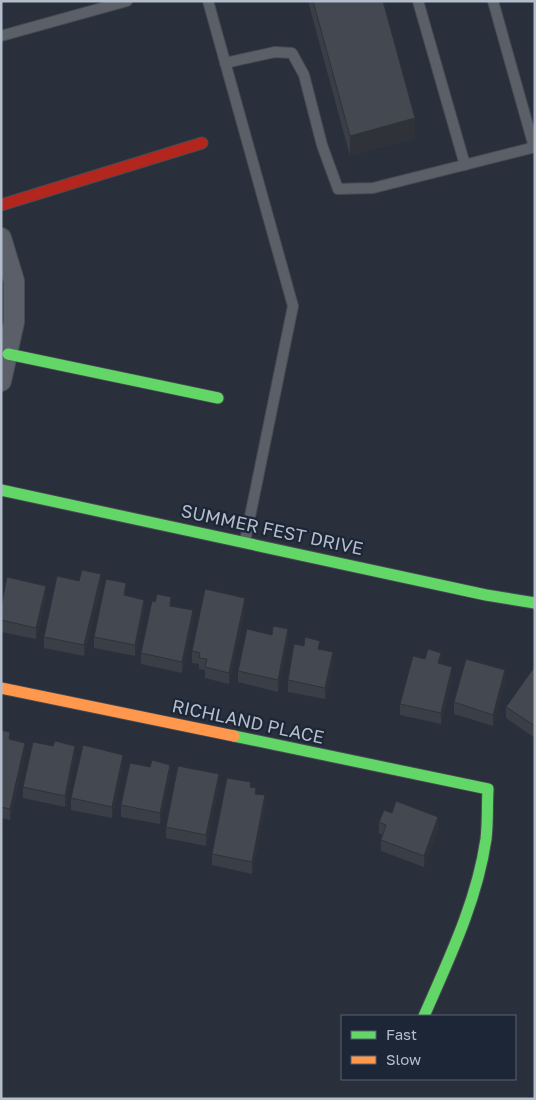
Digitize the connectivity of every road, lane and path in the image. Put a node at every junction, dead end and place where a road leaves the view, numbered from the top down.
1 (127, 1) edge
2 (208, 1) edge
3 (418, 1) edge
4 (493, 1) edge
5 (1, 36) edge
6 (225, 63) junction
7 (202, 144) dead end
8 (534, 147) edge
9 (465, 165) junction
10 (1, 205) edge
11 (1, 238) edge
12 (8, 354) junction
13 (1, 381) edge
14 (218, 398) dead end
15 (1, 490) edge
16 (244, 542) junction
17 (535, 604) edge
18 (1, 688) edge
19 (424, 1015) edge

1 - 5 lane
2 - 6 lane
3 - 9 lane
4 - 8 lane
6 - 9 lane
6 - 16 lane
7 - 10 street
8 - 9 lane
11 - 12 street
12 - 13 street
12 - 14 street
15 - 16 street, SUMMER FEST DRIVE
16 - 17 street, SUMMER FEST DRIVE
18 - 19 street, RICHLAND PLACE

